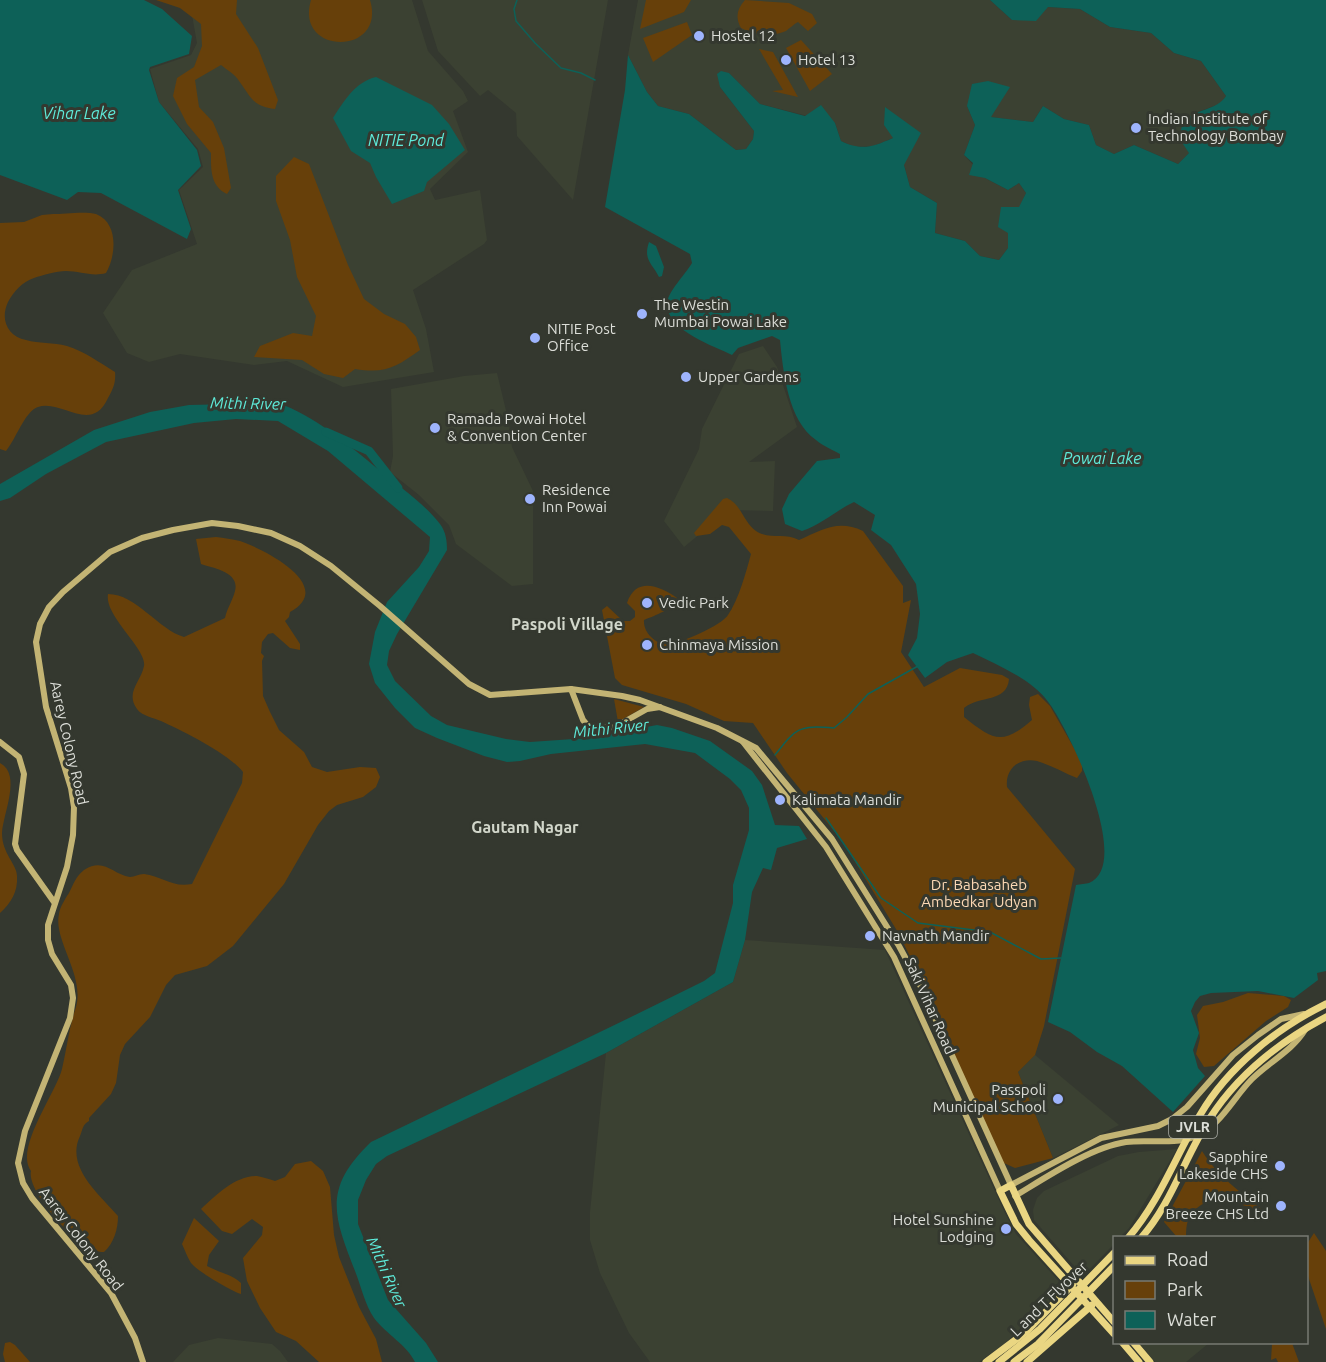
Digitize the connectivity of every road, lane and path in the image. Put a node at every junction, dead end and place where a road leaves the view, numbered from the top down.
1 (571, 689) junction
2 (662, 707) junction
3 (0, 742) edge
4 (743, 742) junction
5 (817, 821) junction
6 (810, 826) junction
7 (843, 856) junction
8 (835, 861) junction
9 (54, 902) junction
10 (1326, 1004) edge
11 (1306, 1014) junction
12 (1326, 1017) edge
13 (1307, 1027) junction
14 (985, 1129) junction
15 (974, 1134) junction
16 (1011, 1185) junction
17 (1000, 1191) junction
18 (1015, 1196) junction
19 (1006, 1202) junction
20 (1130, 1236) edge
21 (1142, 1236) edge
22 (1113, 1253) edge
23 (1113, 1267) edge
24 (1077, 1280) junction
25 (1071, 1286) junction
26 (1093, 1304) junction
27 (1113, 1321) edge
28 (1037, 1322) junction
29 (1113, 1333) edge
30 (1054, 1340) junction
31 (1124, 1344) edge
32 (1135, 1344) edge
33 (143, 1362) edge
34 (986, 1362) edge
35 (999, 1362) edge
36 (1014, 1362) edge
37 (1027, 1362) edge
38 (1139, 1362) edge
39 (1150, 1362) edge

1 - 2 main road, Aarey Colony Road
1 - 2 main road
1 - 9 main road, Aarey Colony Road
2 - 4 main road, Aarey Colony Road
3 - 9 main road
4 - 5 main road, Saki Vihar Road
4 - 6 main road, Saki Vihar Road
5 - 6 main road
5 - 7 main road, Saki Vihar Road
6 - 8 main road, Saki Vihar Road
7 - 8 main road
7 - 14 main road, Saki Vihar Road
8 - 15 main road, Saki Vihar Road
9 - 33 main road, Aarey Colony Road
10 - 11 main road, JVLR
11 - 16 main road
11 - 20 main road, JVLR
12 - 13 main road, JVLR
13 - 18 main road
13 - 21 main road, JVLR
14 - 15 main road
14 - 16 main road, Saki Vihar Road
15 - 17 main road, Saki Vihar Road
16 - 17 main road
16 - 18 main road
17 - 19 main road
18 - 19 main road
18 - 24 main road
19 - 25 main road
22 - 35 main road, L and T Flyover
23 - 36 main road, L and T Flyover
24 - 25 main road
24 - 26 main road
25 - 26 main road
25 - 28 main road
26 - 27 main road
26 - 29 main road
26 - 30 main road
28 - 30 main road
28 - 34 main road
30 - 37 main road
31 - 38 main road
32 - 39 main road

